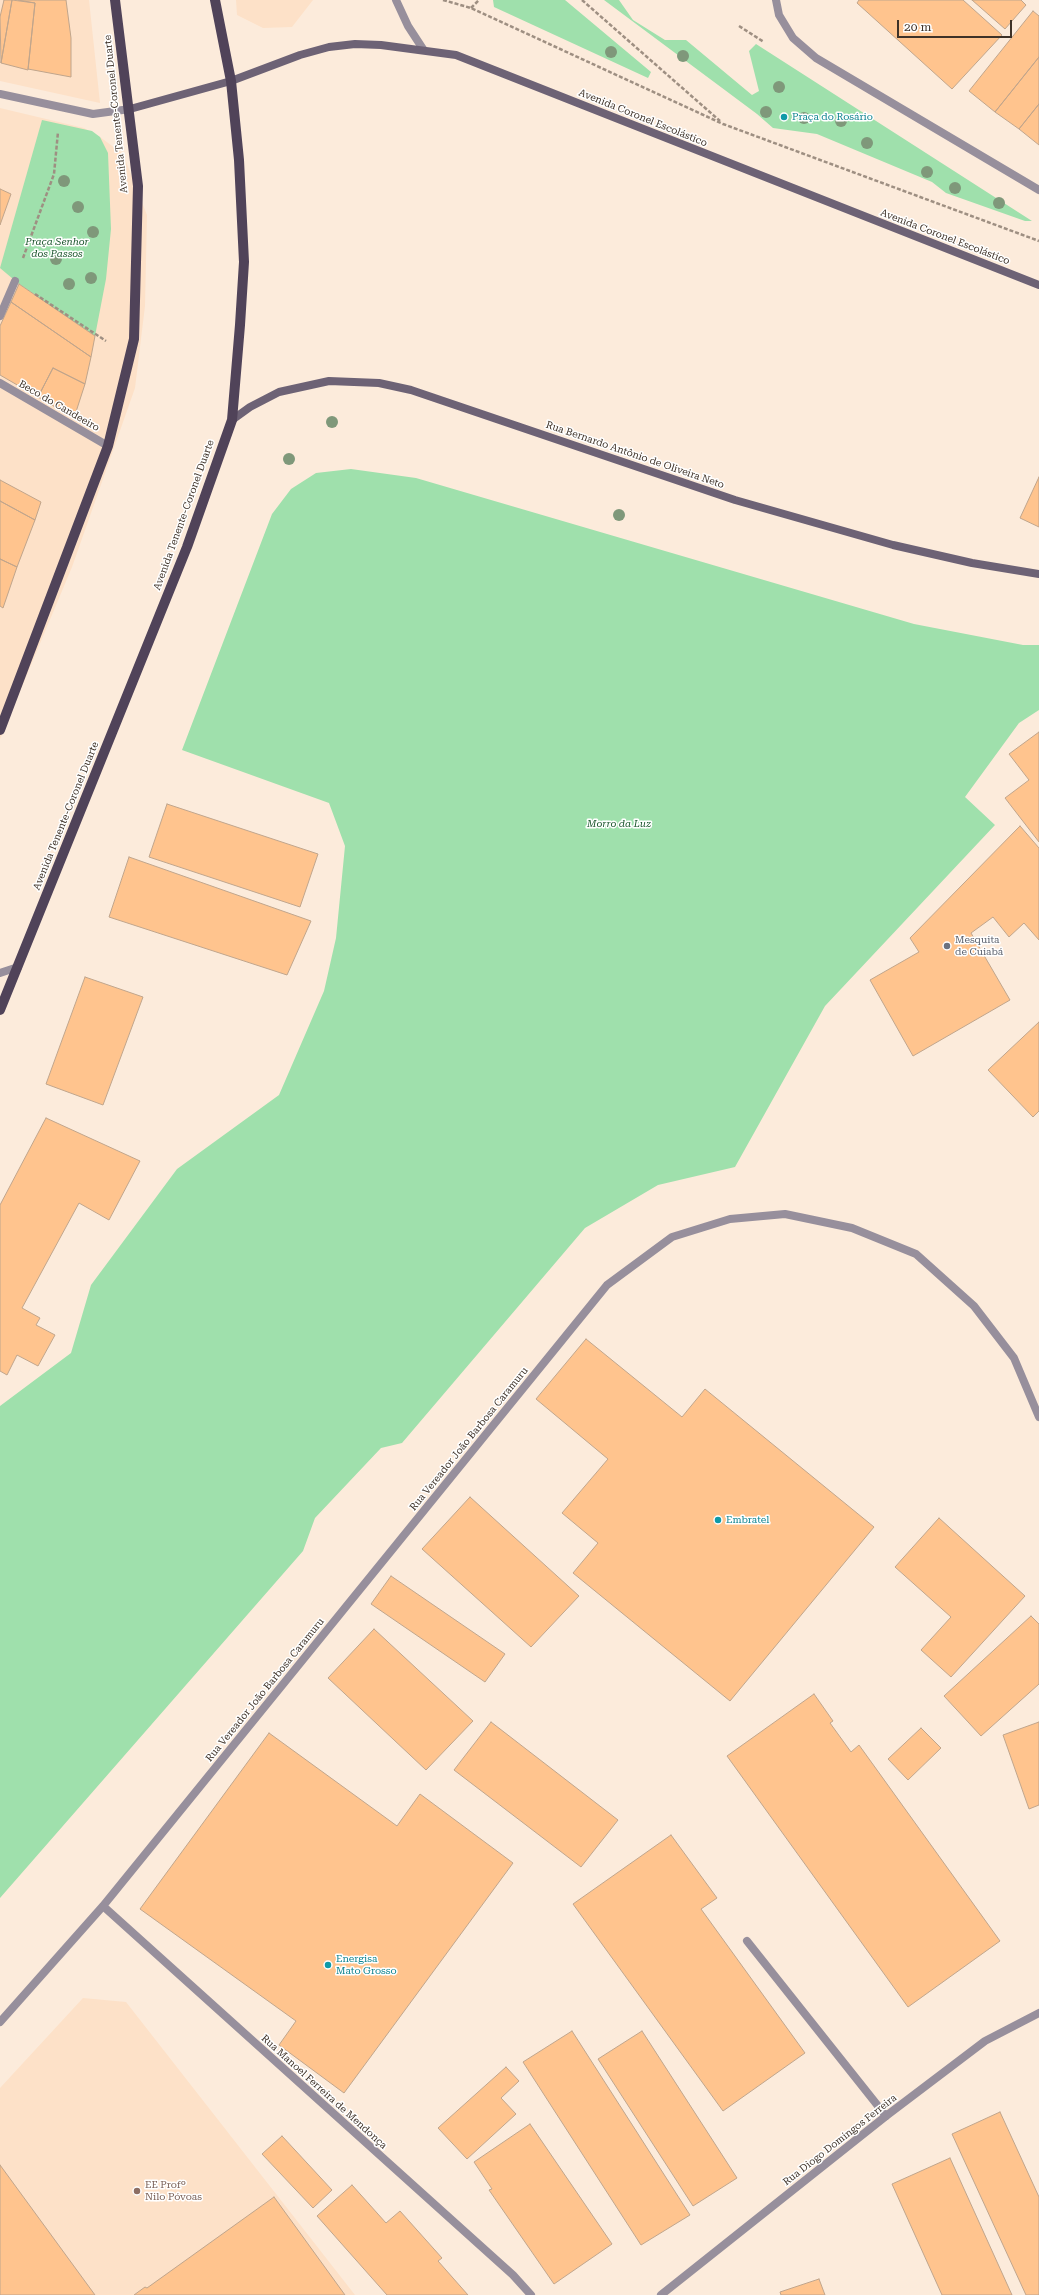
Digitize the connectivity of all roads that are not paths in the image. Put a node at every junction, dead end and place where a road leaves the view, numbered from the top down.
1 (115, 0) edge
2 (215, 0) edge
3 (396, 0) edge
4 (776, 0) edge
5 (423, 49) junction
6 (230, 81) junction
7 (0, 94) edge
8 (130, 108) junction
9 (1039, 190) edge
10 (15, 281) road end
11 (1039, 285) edge
12 (0, 316) edge
13 (0, 383) edge
14 (232, 420) junction
15 (108, 446) junction
16 (1039, 574) edge
17 (0, 730) edge
18 (18, 967) junction
19 (0, 974) edge
20 (0, 1010) edge
21 (1039, 1417) edge
22 (103, 1906) junction
23 (747, 1941) dead end
24 (1039, 2013) edge
25 (0, 2022) edge
26 (886, 2116) junction
27 (531, 2295) edge
28 (661, 2295) edge

1 - 8 main road, Avenida Tenente-Coronel Duarte
2 - 6 main road, Avenida Tenente-Coronel Duarte
3 - 5 street
4 - 9 street
5 - 6 main road, Avenida Coronel Escolástico
5 - 11 main road, Avenida Coronel Escolástico
6 - 8 main road, Avenida Coronel Escolástico
6 - 14 main road, Avenida Tenente-Coronel Duarte
7 - 8 street
8 - 15 main road, Avenida Tenente-Coronel Duarte
10 - 12 street
13 - 15 street, Beco do Candeeiro
14 - 16 main road, Rua Bernardo Antônio de Oliveira Neto
14 - 18 main road, Avenida Tenente-Coronel Duarte
15 - 17 main road, Avenida Tenente-Coronel Duarte
18 - 19 street
18 - 20 main road, Avenida Tenente-Coronel Duarte
21 - 22 street, Rua Vereador João Barbosa Caramuru
22 - 25 street, Rua Vereador João Barbosa Caramuru
22 - 27 street, Rua Manoel Ferreira de Mendonça
23 - 26 street
24 - 26 street, Rua Diogo Domingos Ferreira
26 - 28 street, Rua Diogo Domingos Ferreira

